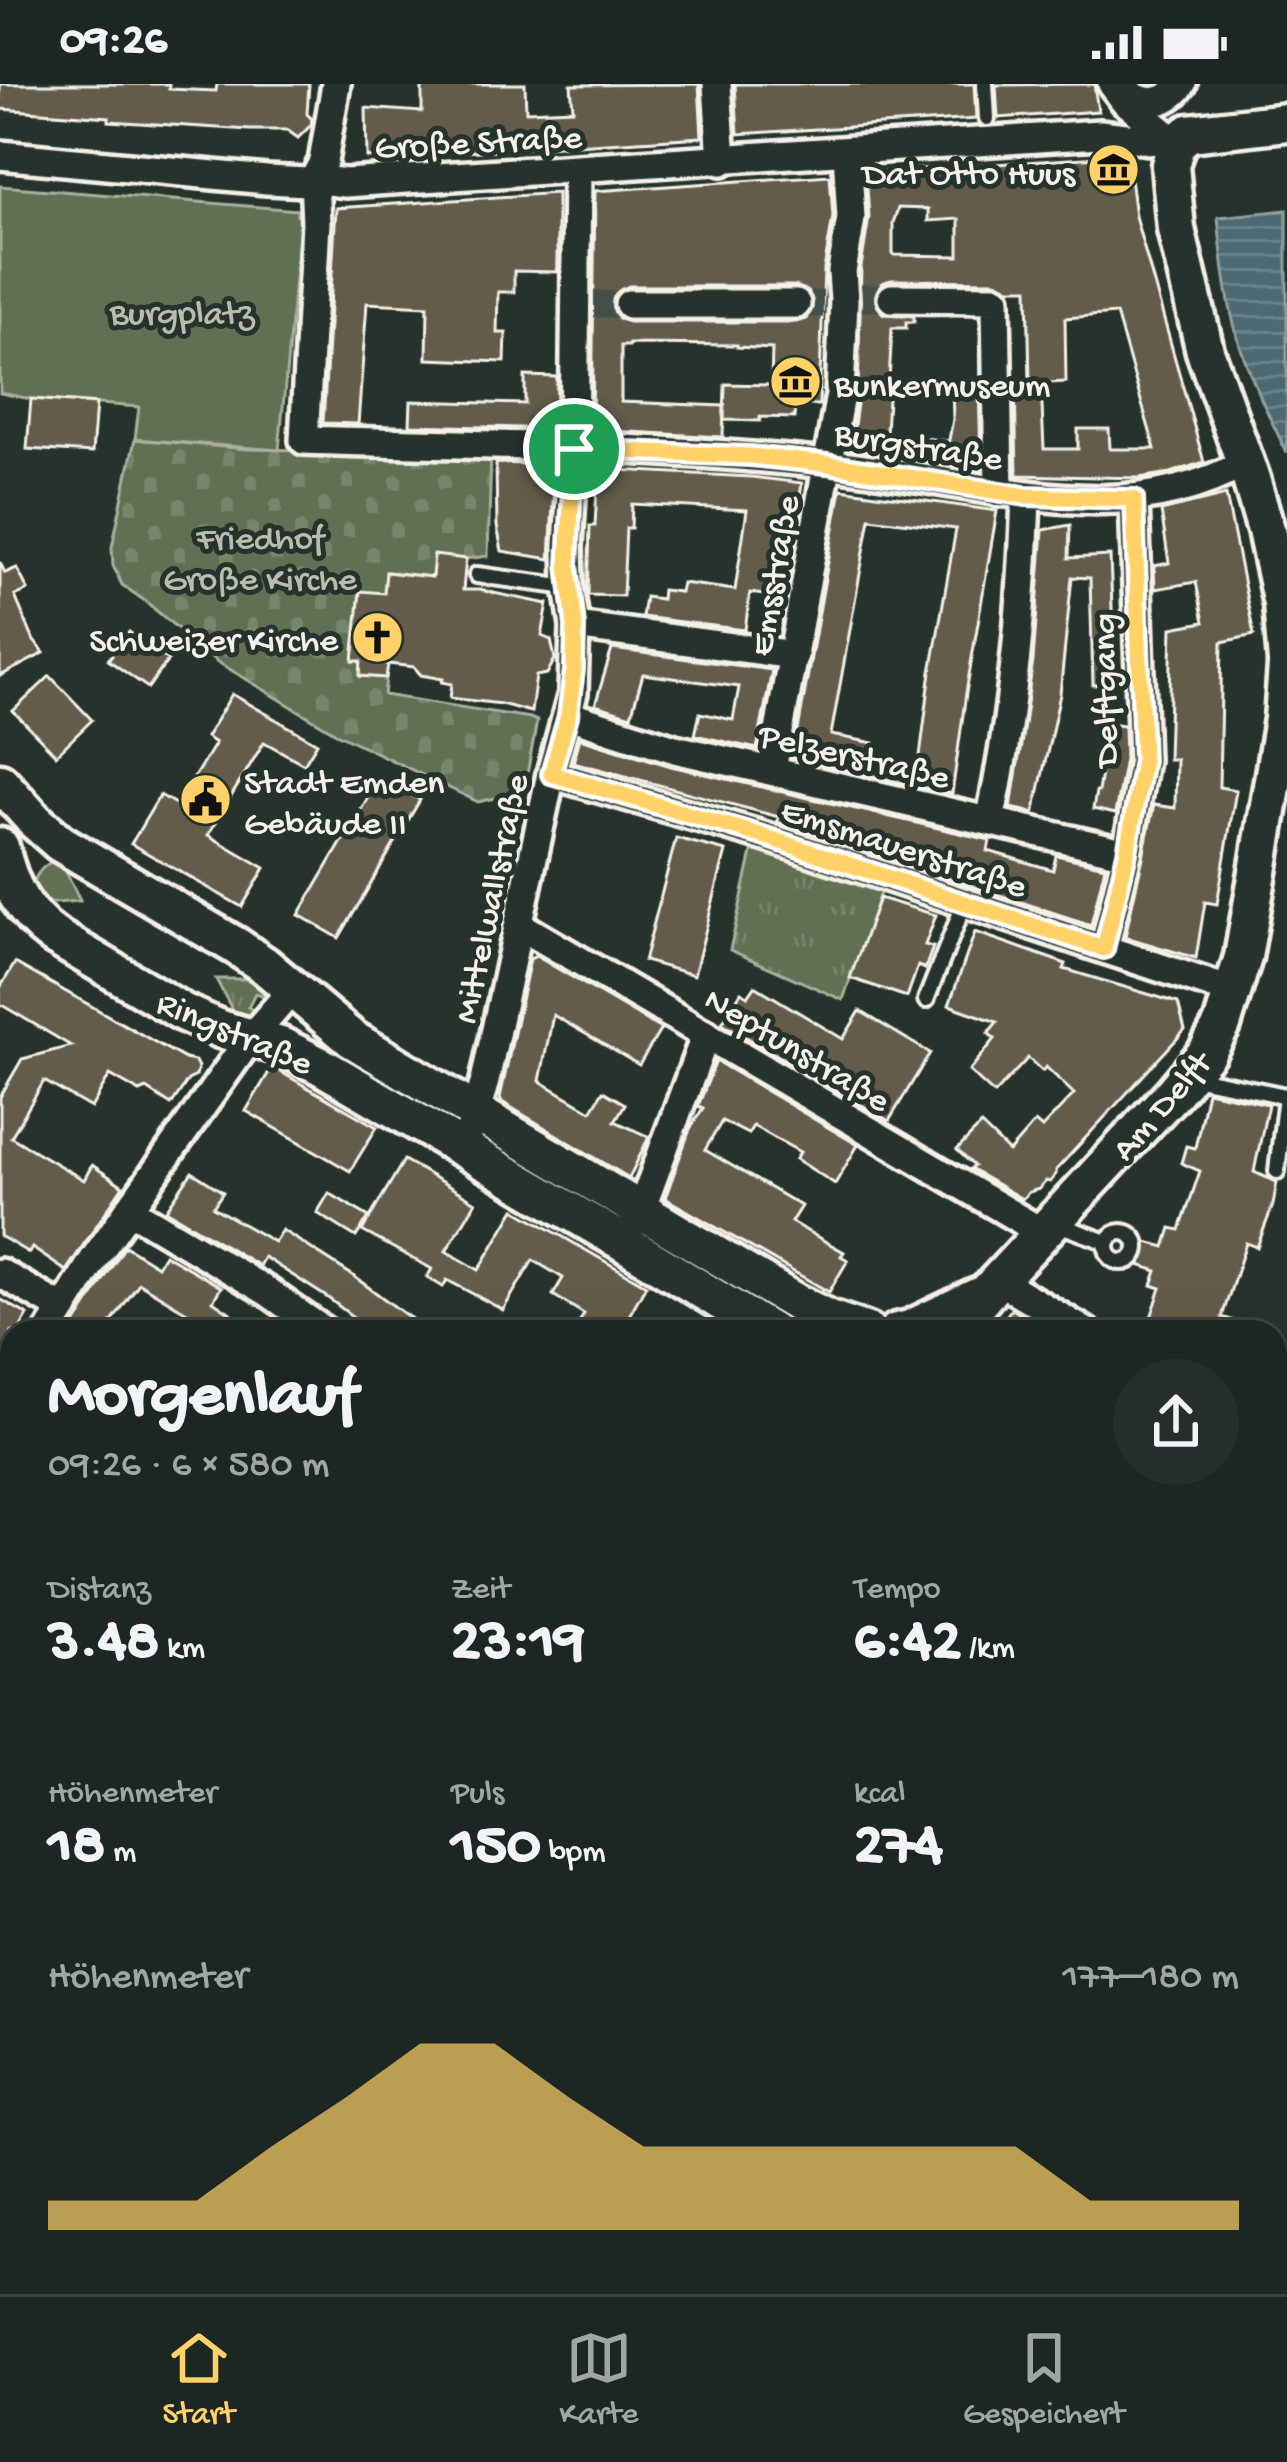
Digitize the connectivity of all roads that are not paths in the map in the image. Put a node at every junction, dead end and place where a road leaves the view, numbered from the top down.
1 (336, 84) edge
2 (985, 84) edge
3 (1112, 84) edge
4 (1122, 84) edge
5 (717, 87) edge
6 (1170, 90) edge
7 (1287, 122) edge
8 (988, 130) junction
9 (1181, 139) junction
10 (847, 152) junction
11 (0, 155) edge
12 (722, 160) junction
13 (577, 170) junction
14 (314, 179) junction
15 (892, 298) tunnel mouth
16 (831, 302) junction
17 (629, 304) tunnel mouth
18 (574, 449) junction
19 (1245, 463) junction
20 (827, 464) junction
21 (1012, 494) junction
22 (1134, 499) junction
23 (477, 575) dead end
24 (569, 587) junction
25 (575, 626) junction
26 (794, 655) junction
27 (1287, 664) edge
28 (568, 716) junction
29 (772, 770) junction
30 (551, 774) junction
31 (0, 782) edge
32 (990, 821) junction
33 (0, 848) edge
34 (69, 849) junction
35 (1127, 853) junction
36 (964, 902) junction
37 (10, 906) edge
38 (519, 925) junction
39 (1104, 949) junction
40 (292, 990) junction
41 (1234, 992) junction
42 (926, 1000) dead end
43 (706, 1034) junction
44 (250, 1037) junction
45 (1188, 1076) junction
46 (477, 1114) junction
47 (460, 1148) junction
48 (1277, 1171) dead end
49 (129, 1209) junction
50 (632, 1226) junction
51 (1048, 1228) junction
52 (1107, 1242) dead end
53 (0, 1273) edge
54 (994, 1285) junction
55 (56, 1320) edge
56 (308, 1320) edge
57 (755, 1320) edge
58 (832, 1320) edge
59 (927, 1320) edge
60 (963, 1320) edge
61 (1063, 1320) edge

1 - 14 street
2 - 8 lane
3 - 9 street
4 - 6 street
5 - 12 street
6 - 9 lane
7 - 9 street
8 - 9 street, Große Straße
8 - 10 street, Große Straße
9 - 19 street, Am Delft
10 - 12 street, Große Straße
10 - 16 street, Emsstraße
11 - 14 street, Große Straße
12 - 13 street, Große Straße
13 - 14 street, Große Straße
13 - 18 street, Mittelwallstraße
14 - 18 street, Burgstraße
15 - 21 street
16 - 17 street
16 - 20 street, Emsstraße
18 - 20 street, Burgstraße
18 - 24 street, Mittelwallstraße
19 - 22 street, Burgstraße
19 - 27 street, Am Delft
20 - 21 street, Burgstraße
20 - 26 street, Emsstraße
21 - 22 street, Burgstraße
21 - 32 street
22 - 35 street, Delftgang
23 - 24 lane
24 - 25 street, Mittelwallstraße
25 - 26 street
25 - 28 street, Mittelwallstraße
26 - 29 street, Emsstraße
27 - 41 street, Am Delft
28 - 29 street, Pelzerstraße
28 - 30 street, Mittelwallstraße
29 - 32 street, Pelzerstraße
30 - 36 street, Emsmauerstraße
30 - 38 street, Mittelwallstraße
31 - 34 street, Ringstraße
32 - 35 street, Pelzerstraße
33 - 37 street, Ringstraße
34 - 37 street
34 - 40 street, Ringstraße
35 - 39 street, Delftgang
36 - 39 street, Emsmauerstraße
36 - 42 lane
37 - 44 street, Ringstraße
38 - 43 street, Neptunstraße
38 - 46 street, Mittelwallstraße
39 - 41 street, Emsmauerstraße
40 - 44 street
40 - 46 street, Ringstraße
41 - 45 street, Am Delft
43 - 50 street
43 - 51 street, Neptunstraße
44 - 47 street, Ringstraße
44 - 49 street
45 - 48 lane
45 - 51 street, Am Delft
46 - 47 street
46 - 50 street, Ringstraße
47 - 50 street, Ringstraße
49 - 55 street
49 - 56 street
50 - 57 street, Ringstraße
50 - 58 street, Ringstraße
51 - 52 lane
51 - 54 street, Am Delft
53 - 55 street
54 - 59 street
54 - 60 street, Am Delft
54 - 61 street

